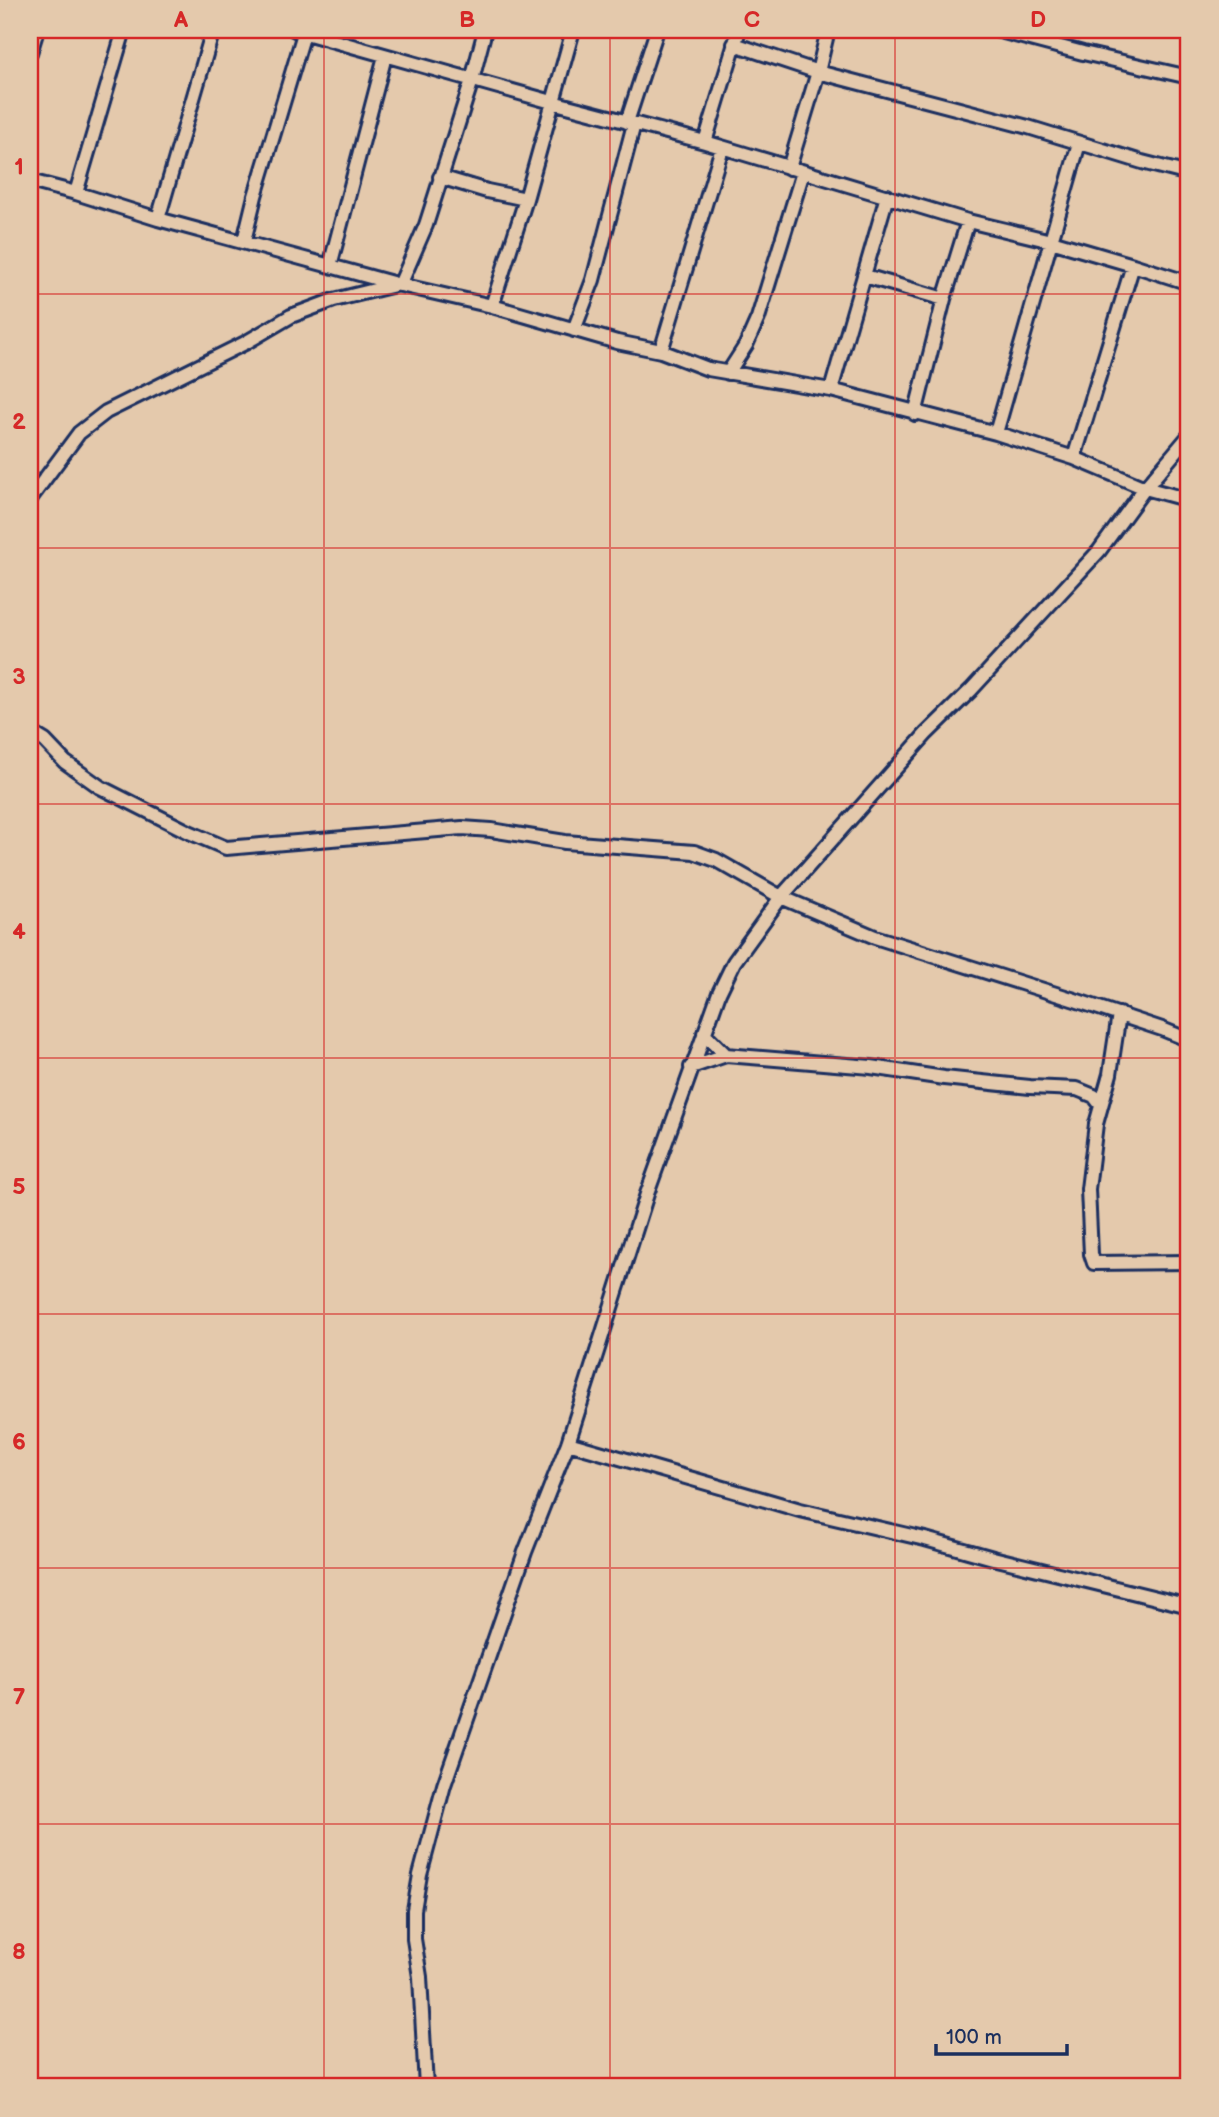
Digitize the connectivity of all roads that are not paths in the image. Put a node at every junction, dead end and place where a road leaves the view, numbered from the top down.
1 (37, 30) edge
2 (124, 30) edge
3 (213, 30) edge
4 (485, 30) edge
5 (573, 30) edge
6 (657, 30) edge
7 (739, 30) edge
8 (828, 30) edge
9 (996, 30) edge
10 (301, 31) edge
11 (734, 44) junction
12 (30, 53) edge
13 (385, 56) junction
14 (818, 72) junction
15 (1189, 77) edge
16 (472, 80) junction
17 (552, 102) junction
18 (631, 123) junction
19 (705, 142) junction
20 (1079, 143) junction
21 (722, 148) junction
22 (789, 168) junction
23 (803, 172) junction
24 (1189, 174) edge
25 (440, 177) junction
26 (30, 181) edge
27 (76, 193) junction
28 (887, 196) junction
29 (526, 199) junction
30 (158, 219) junction
31 (968, 221) junction
32 (244, 241) junction
33 (1051, 241) junction
34 (1133, 265) junction
35 (330, 266) junction
36 (865, 276) junction
37 (1189, 283) edge
38 (398, 285) junction
39 (944, 299) junction
40 (492, 306) junction
41 (575, 330) junction
42 (661, 351) junction
43 (728, 373) junction
44 (831, 390) junction
45 (915, 414) junction
46 (996, 433) junction
47 (1189, 436) edge
48 (1074, 458) junction
49 (1145, 488) junction
50 (30, 499) edge
51 (1189, 500) edge
52 (30, 732) edge
53 (781, 897) junction
54 (1119, 1014) junction
55 (704, 1033) junction
56 (1189, 1040) edge
57 (726, 1055) junction
58 (691, 1067) junction
59 (1101, 1105) junction
60 (1189, 1262) edge
61 (568, 1443) junction
62 (1189, 1606) edge
63 (426, 2087) edge

1 - 12 street
2 - 27 street
3 - 30 street
4 - 16 street
5 - 17 street
6 - 18 street
7 - 11 street
8 - 14 street
9 - 15 street
10 - 13 street
10 - 32 street
11 - 14 street
11 - 19 street
13 - 16 street
13 - 35 street
14 - 20 street
14 - 22 street
16 - 17 street
16 - 25 street
17 - 18 street
17 - 29 street
18 - 19 street
18 - 41 street
19 - 21 street
20 - 24 street
20 - 33 street
21 - 22 street
21 - 42 street
22 - 23 street
23 - 28 street
23 - 43 street
25 - 29 street
25 - 38 street
26 - 27 street
27 - 30 street
28 - 31 street
28 - 36 street
29 - 40 street
30 - 32 street
31 - 33 street
31 - 39 street
32 - 35 street
33 - 34 street
33 - 46 street
34 - 37 street
34 - 48 street
35 - 38 street
36 - 39 street
36 - 44 street
38 - 40 street
38 - 50 street
39 - 45 street
40 - 41 street
41 - 42 street
42 - 43 street
43 - 44 street
44 - 45 street
45 - 46 street
46 - 48 street
47 - 49 street
48 - 49 street
49 - 51 street
49 - 53 street
52 - 53 street
53 - 54 street
53 - 55 street
54 - 56 street
54 - 59 street
55 - 57 street
55 - 58 street
57 - 58 street
57 - 59 street
58 - 61 street
59 - 60 street
61 - 62 street
61 - 63 street

